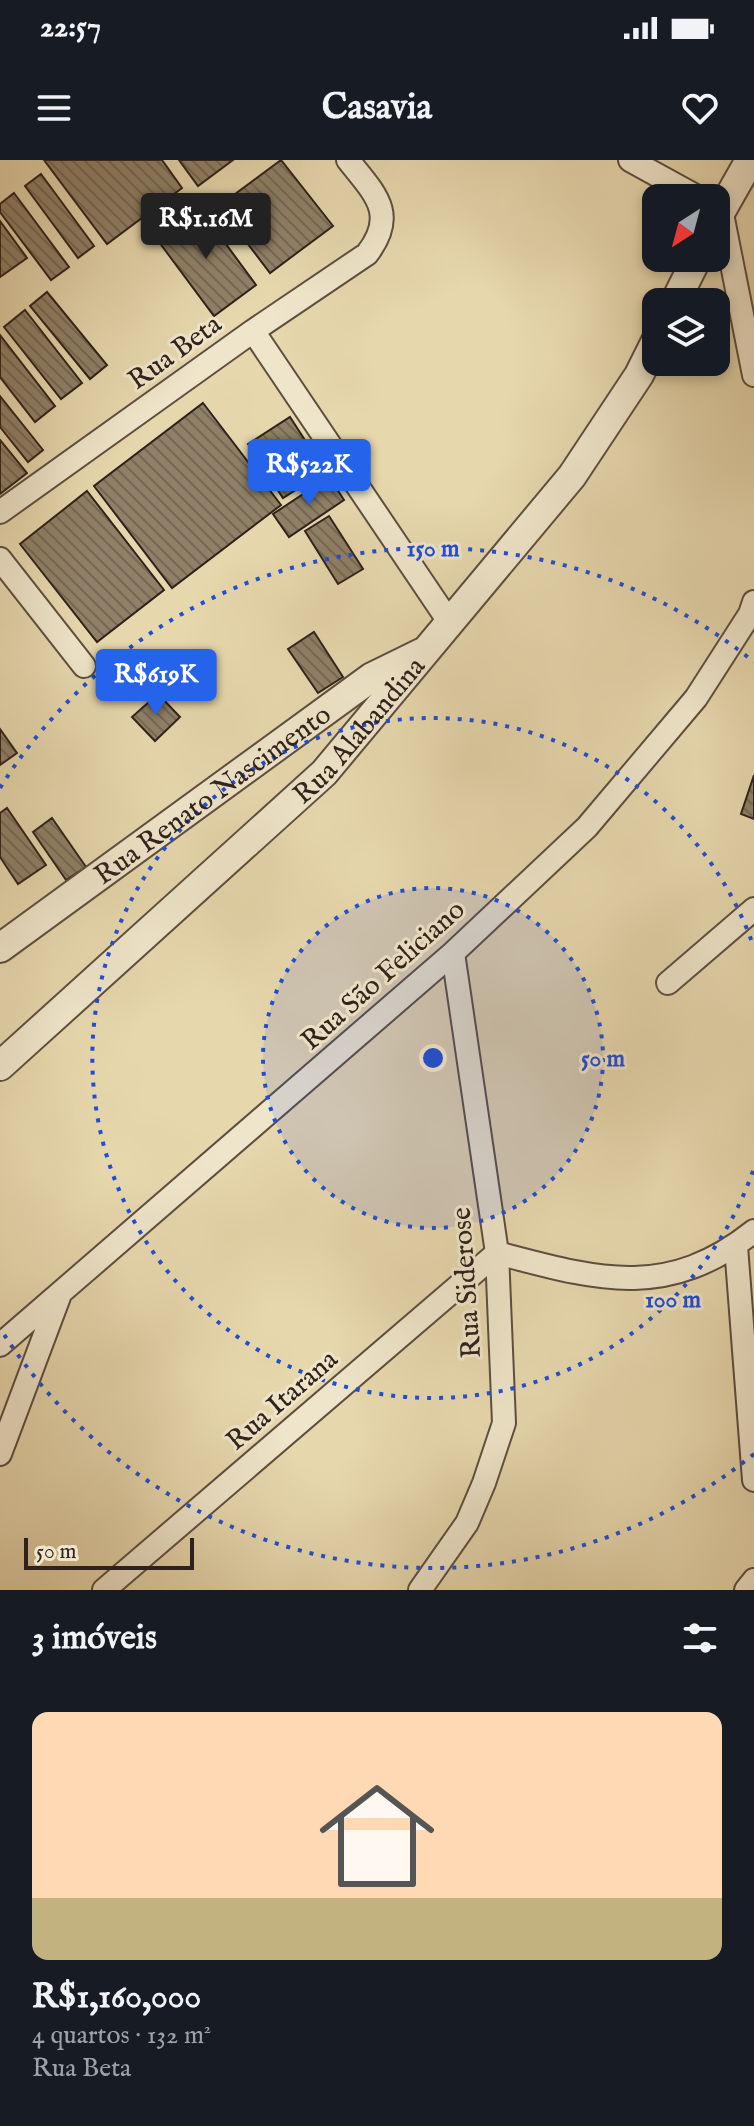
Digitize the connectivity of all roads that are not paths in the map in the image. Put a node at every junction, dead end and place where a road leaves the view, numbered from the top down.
1 (348, 160) edge
2 (630, 160) edge
3 (750, 160) edge
4 (672, 184) edge
5 (730, 186) edge
6 (729, 272) edge
7 (253, 331) junction
8 (642, 369) edge
9 (754, 375) edge
10 (0, 512) edge
11 (0, 559) edge
12 (754, 602) edge
13 (450, 623) junction
14 (429, 649) junction
15 (84, 666) dead end
16 (754, 909) edge
17 (0, 948) edge
18 (453, 953) junction
19 (668, 983) dead end
20 (0, 1066) edge
21 (754, 1231) edge
22 (736, 1246) junction
23 (497, 1253) junction
24 (59, 1296) junction
25 (0, 1345) edge
26 (0, 1454) edge
27 (754, 1480) edge
28 (754, 1580) edge
29 (104, 1590) edge
30 (420, 1590) edge
31 (746, 1590) edge

1 - 7 street, Rua Beta
2 - 4 street
3 - 5 street
6 - 9 street
7 - 10 street, Rua Beta
7 - 13 street
8 - 13 street, Rua Alabandina
11 - 15 street
12 - 18 street, Rua São Feliciano
13 - 14 street, Rua Alabandina
14 - 17 street, Rua Renato Nascimento
14 - 20 street, Rua Alabandina
16 - 19 street
18 - 23 street, Rua Siderose
18 - 24 street, Rua São Feliciano
21 - 22 street
22 - 23 street
22 - 27 street
23 - 29 street, Rua Itarana
23 - 30 street, Rua Siderose
24 - 25 street, Rua São Feliciano
24 - 26 street
28 - 31 street

